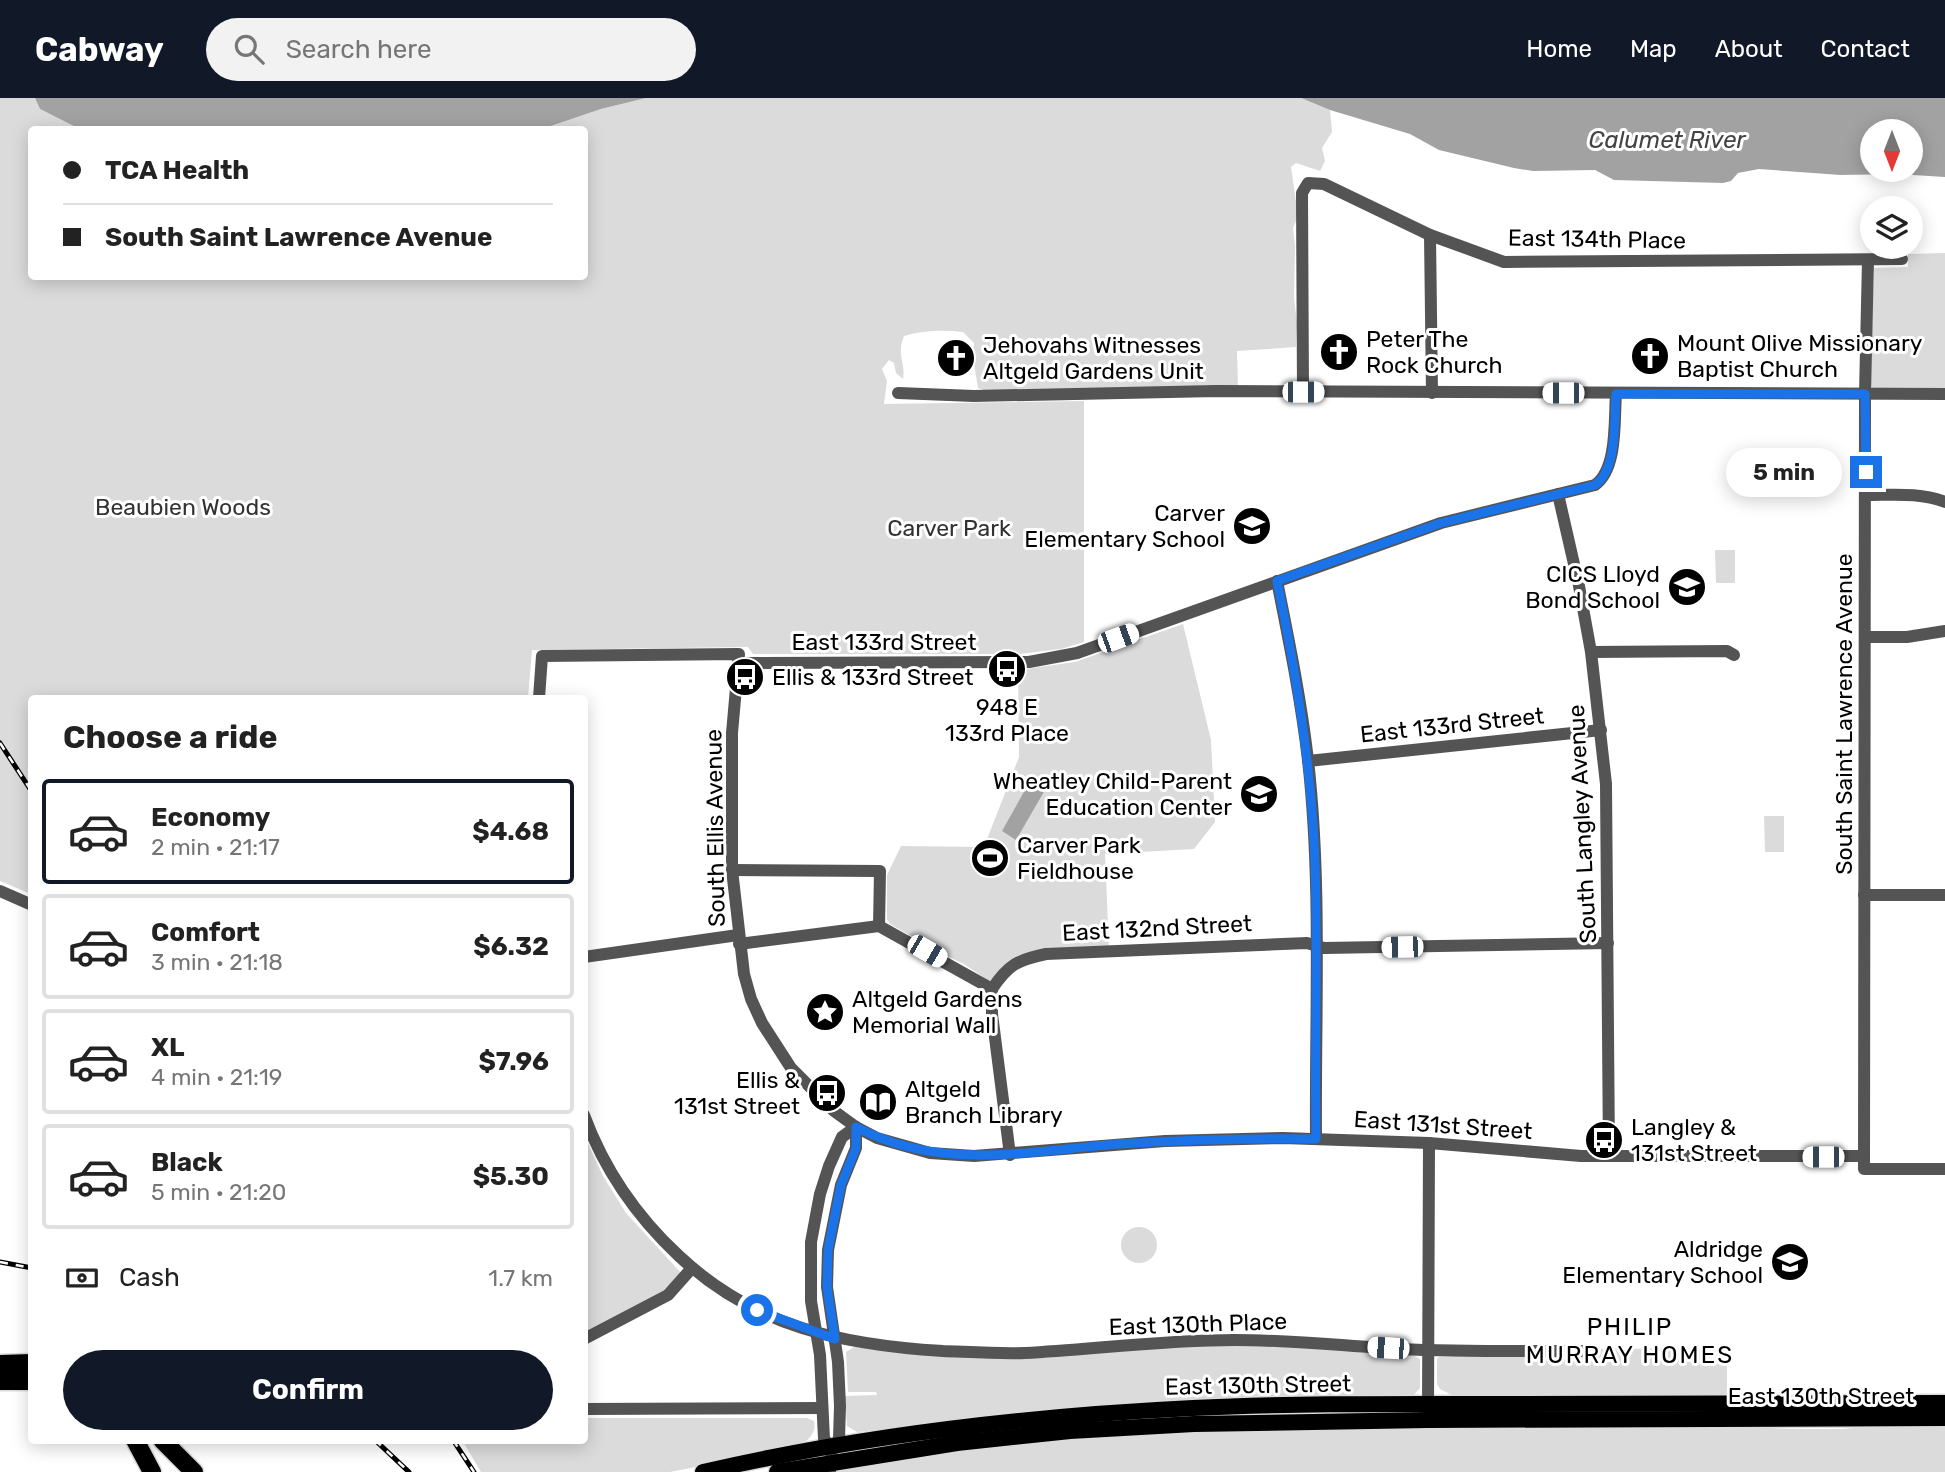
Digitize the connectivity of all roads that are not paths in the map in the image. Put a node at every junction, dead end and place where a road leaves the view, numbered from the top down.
1 (1430, 235) junction
2 (1902, 259) dead end
3 (1868, 260) junction
4 (1303, 392) junction
5 (898, 393) dead end
6 (1432, 393) junction
7 (1616, 394) junction
8 (1865, 394) junction
9 (1945, 394) edge
10 (1558, 494) junction
11 (1867, 495) junction
12 (1945, 502) edge
13 (1277, 581) junction
14 (1945, 631) edge
15 (1866, 637) junction
16 (1591, 652) junction
17 (1734, 655) dead end
18 (739, 659) junction
19 (539, 695) edge
20 (1601, 730) junction
21 (1308, 761) junction
22 (732, 870) junction
23 (0, 891) edge
24 (1864, 895) junction
25 (1945, 895) edge
26 (28, 903) edge
27 (879, 926) junction
28 (738, 940) junction
29 (1608, 943) junction
30 (1315, 944) junction
31 (588, 957) edge
32 (992, 989) junction
33 (588, 1125) edge
34 (856, 1127) junction
35 (1316, 1139) junction
36 (1429, 1143) junction
37 (1010, 1155) junction
38 (1609, 1156) junction
39 (1864, 1163) junction
40 (1945, 1169) edge
41 (692, 1268) junction
42 (816, 1332) junction
43 (588, 1337) edge
44 (835, 1339) junction
45 (1427, 1350) junction
46 (1583, 1352) dead end
47 (28, 1363) edge
48 (0, 1364) edge
49 (0, 1381) edge
50 (28, 1381) edge
51 (1945, 1403) edge
52 (822, 1408) junction
53 (588, 1409) edge
54 (1428, 1412) junction
55 (1945, 1418) edge
56 (137, 1444) edge
57 (166, 1444) edge
58 (831, 1461) edge
59 (152, 1472) edge
60 (194, 1472) edge
61 (702, 1472) edge
62 (777, 1472) edge

1 - 3 street, East 134th Place
1 - 4 street, East 134th Place
1 - 6 street
2 - 3 street, East 134th Place
3 - 8 street, South Saint Lawrence Avenue
4 - 5 street
4 - 6 street
6 - 7 street
7 - 8 street
7 - 10 street, East 133rd Street
8 - 9 street
8 - 11 street, South Saint Lawrence Avenue
10 - 13 street, East 133rd Street
10 - 16 street, South Langley Avenue
11 - 12 street
11 - 15 street, South Saint Lawrence Avenue
13 - 18 street, East 133rd Street
13 - 21 street
14 - 15 street
15 - 24 street, South Saint Lawrence Avenue
16 - 17 street
16 - 20 street, South Langley Avenue
18 - 19 street, East 133rd Street
18 - 22 street, South Ellis Avenue
20 - 21 street, East 133rd Street
20 - 29 street, South Langley Avenue
21 - 30 street
22 - 27 street
22 - 28 street, South Ellis Avenue
23 - 26 street
24 - 25 street
24 - 39 street, South Saint Lawrence Avenue
27 - 28 street
27 - 32 street
28 - 31 street
28 - 34 street, South Ellis Avenue
29 - 30 street, East 132nd Street
29 - 38 street, South Langley Avenue
30 - 32 street, East 132nd Street
30 - 35 street
32 - 37 street
33 - 41 street, East 130th Place
34 - 37 street, East 131st Street
34 - 42 street
34 - 44 street
35 - 36 street, East 131st Street
35 - 37 street, East 131st Street
36 - 38 street, East 131st Street
36 - 45 street
38 - 39 street, East 131st Street
39 - 40 street, East 131st Street
41 - 42 street, East 130th Place
41 - 43 street
42 - 44 street, East 130th Place
42 - 52 street
44 - 45 street, East 130th Place
44 - 58 street
45 - 46 street, East 130th Place
45 - 54 street
47 - 48 highway
49 - 50 highway
51 - 54 main road, East 130th Street
52 - 53 street
52 - 58 street
54 - 55 main road, East 130th Street
54 - 58 main road, East 130th Street
56 - 59 highway
57 - 60 highway
58 - 61 main road, East 130th Street
58 - 62 main road, East 130th Street

